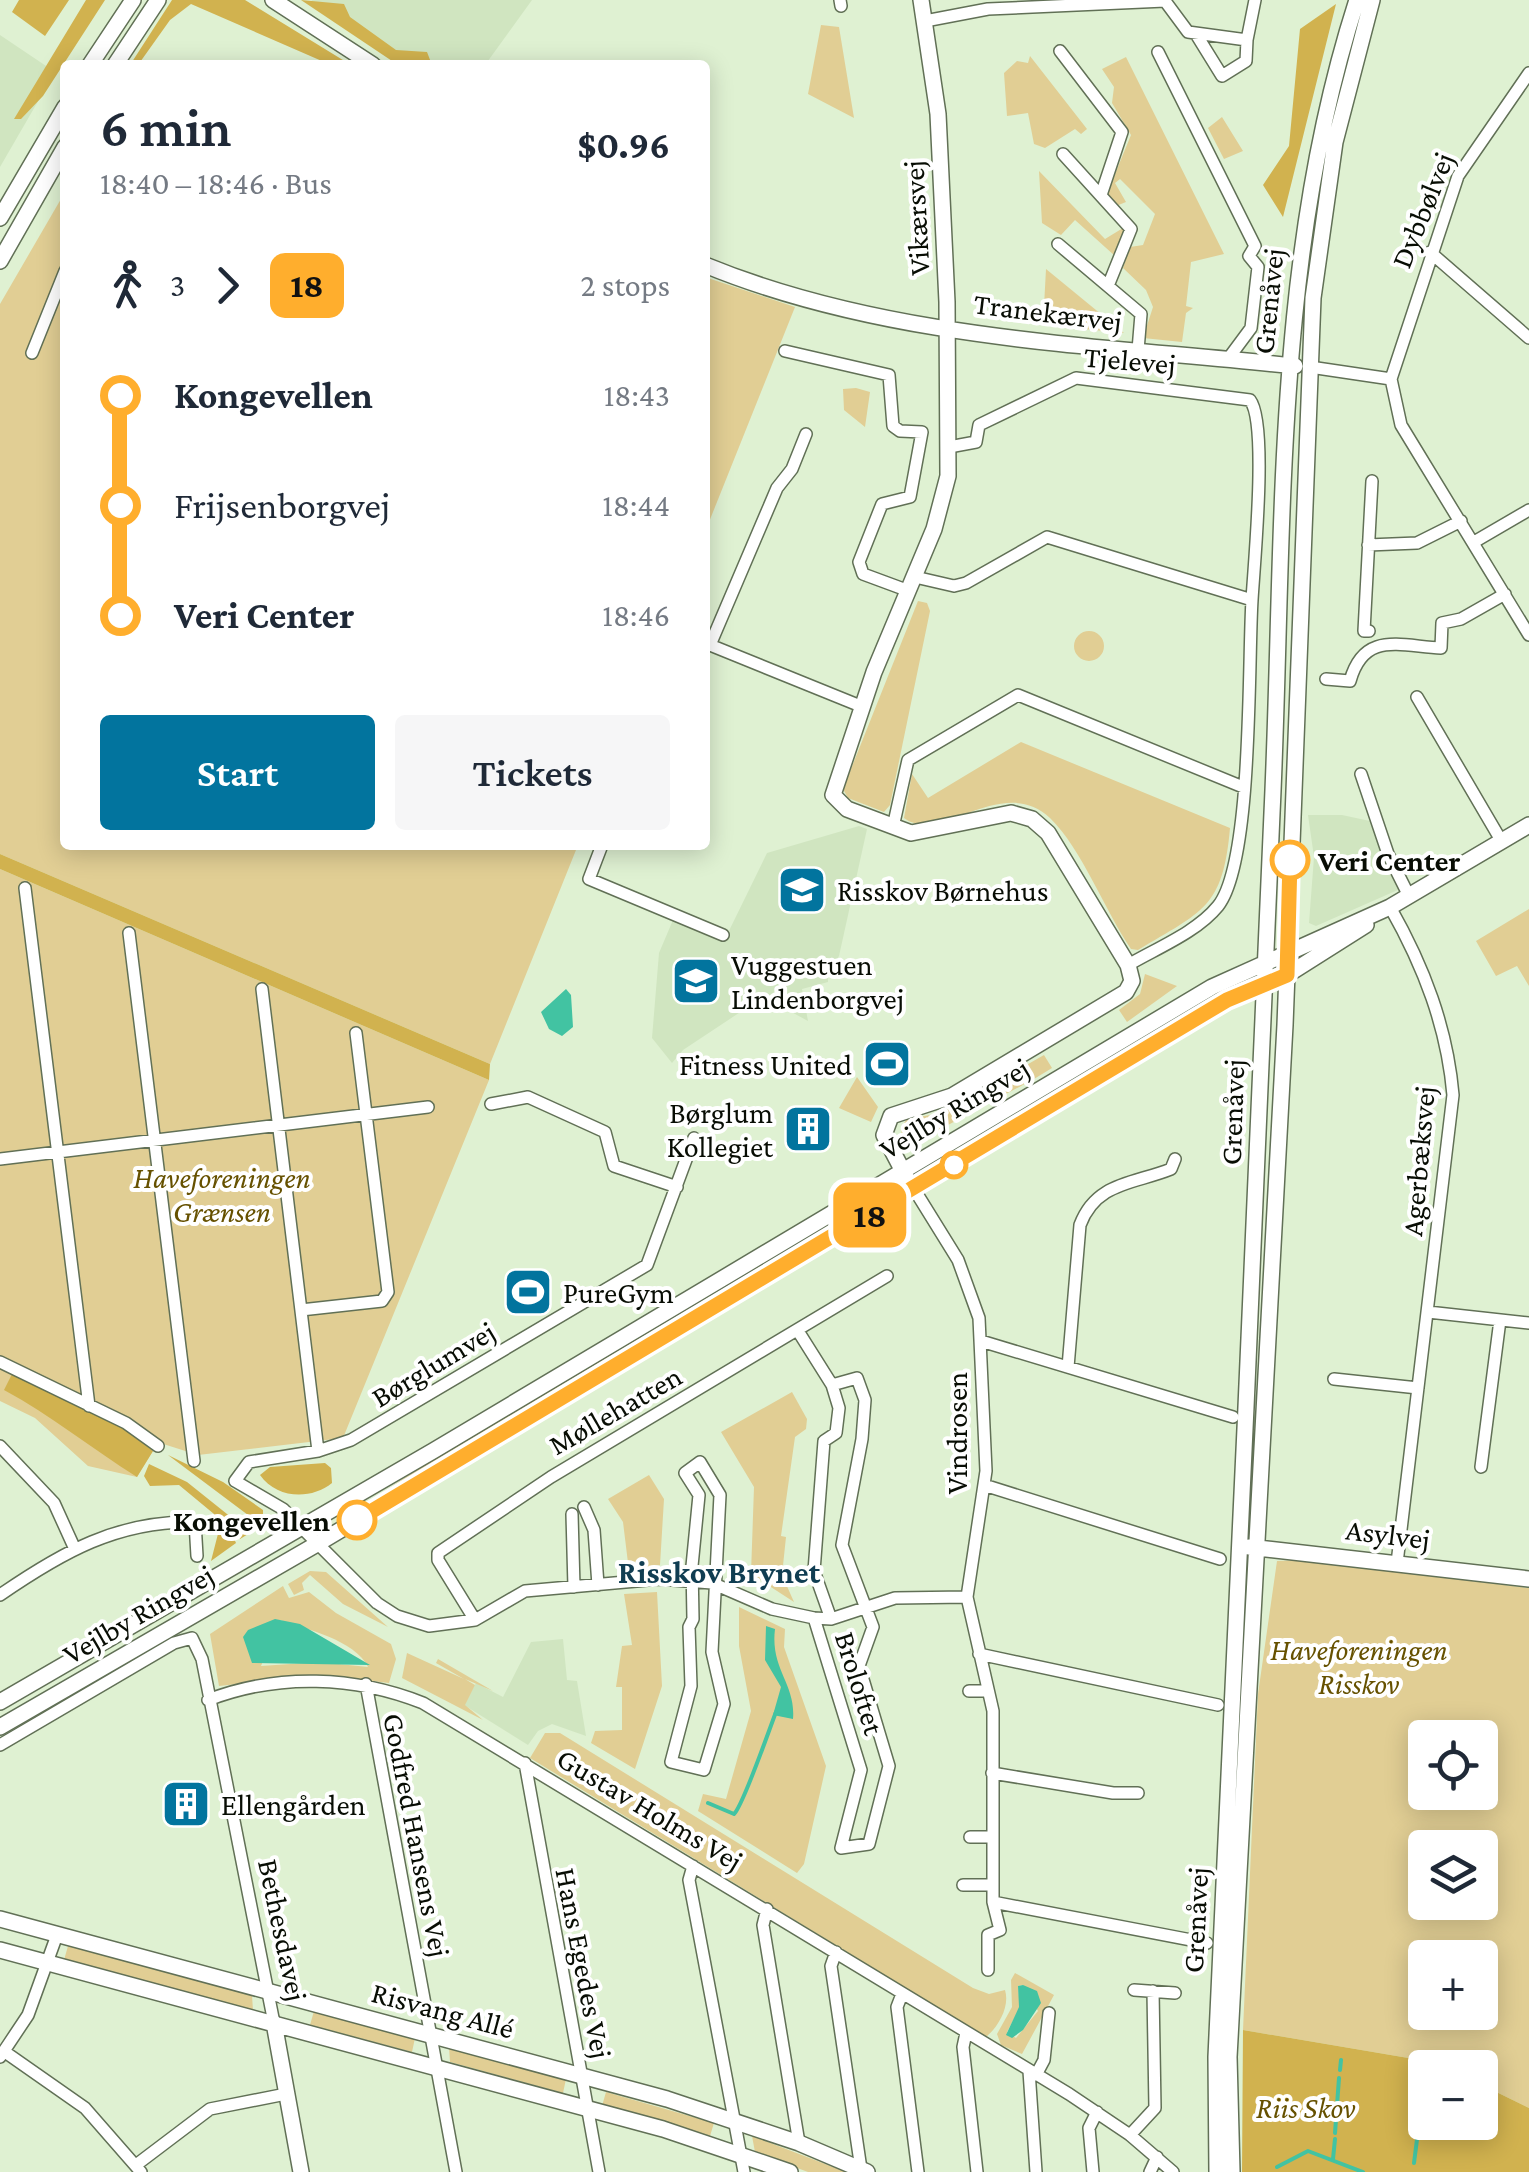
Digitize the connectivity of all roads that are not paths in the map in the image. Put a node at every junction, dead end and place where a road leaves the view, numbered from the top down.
1 (133, 0) edge
2 (158, 0) edge
3 (273, 0) edge
4 (921, 0) edge
5 (1255, 0) edge
6 (1357, 0) edge
7 (1372, 0) edge
8 (925, 21) junction
9 (1196, 34) junction
10 (1247, 40) junction
11 (1060, 51) dead end
12 (1158, 52) dead end
13 (93, 60) edge
14 (118, 60) edge
15 (365, 60) edge
16 (1529, 73) edge
17 (60, 116) edge
18 (1063, 154) dead end
19 (60, 157) edge
20 (1100, 196) junction
21 (0, 218) edge
22 (1058, 244) dead end
23 (1430, 252) junction
24 (0, 261) edge
25 (710, 267) edge
26 (60, 283) edge
27 (1108, 286) junction
28 (947, 327) junction
29 (1529, 338) edge
30 (1138, 350) junction
31 (785, 351) dead end
32 (32, 352) dead end
33 (1228, 358) junction
34 (1288, 365) junction
35 (1310, 367) junction
36 (1390, 379) junction
37 (922, 432) junction
38 (806, 434) dead end
39 (949, 441) junction
40 (1372, 481) dead end
41 (1529, 510) edge
42 (1461, 522) junction
43 (1474, 542) junction
44 (1368, 545) junction
45 (912, 584) junction
46 (1505, 594) junction
47 (1252, 600) junction
48 (1369, 631) dead end
49 (1529, 635) edge
50 (710, 639) edge
51 (710, 645) edge
52 (1326, 679) dead end
53 (1417, 697) dead end
54 (863, 707) junction
55 (1361, 774) dead end
56 (1242, 787) junction
57 (1529, 825) edge
58 (893, 827) junction
59 (1502, 842) junction
60 (600, 850) edge
61 (25, 888) dead end
62 (1410, 896) junction
63 (1390, 907) junction
64 (129, 933) dead end
65 (723, 935) dead end
66 (1288, 952) junction
67 (1266, 960) junction
68 (1128, 966) junction
69 (1287, 975) junction
70 (1264, 984) junction
71 (262, 989) dead end
72 (356, 1034) dead end
73 (491, 1104) dead end
74 (428, 1107) dead end
75 (366, 1114) junction
76 (278, 1126) junction
77 (694, 1138) dead end
78 (155, 1142) junction
79 (58, 1152) junction
80 (7, 1158) edge
81 (1174, 1158) dead end
82 (903, 1171) junction
83 (678, 1187) junction
84 (914, 1189) junction
85 (887, 1276) dead end
86 (300, 1310) junction
87 (1428, 1312) junction
88 (1500, 1320) junction
89 (1529, 1323) edge
90 (798, 1331) junction
91 (981, 1340) junction
92 (0, 1362) edge
93 (1068, 1367) junction
94 (1334, 1379) dead end
95 (832, 1385) junction
96 (1418, 1388) junction
97 (89, 1406) junction
98 (1233, 1417) dead end
99 (836, 1433) junction
100 (862, 1439) junction
101 (0, 1446) edge
102 (158, 1446) dead end
103 (318, 1451) junction
104 (194, 1461) dead end
105 (1481, 1466) dead end
106 (984, 1486) junction
107 (584, 1506) dead end
108 (572, 1514) dead end
109 (301, 1528) junction
110 (316, 1544) junction
111 (1248, 1546) junction
112 (74, 1547) junction
113 (197, 1556) dead end
114 (1220, 1560) dead end
115 (1397, 1563) junction
116 (1529, 1579) edge
117 (693, 1581) junction
118 (712, 1583) junction
119 (598, 1585) junction
120 (574, 1587) junction
121 (0, 1595) edge
122 (968, 1597) junction
123 (866, 1606) junction
124 (814, 1618) junction
125 (831, 1618) junction
126 (474, 1620) junction
127 (979, 1654) junction
128 (366, 1684) junction
129 (970, 1691) dead end
130 (988, 1691) junction
131 (208, 1700) junction
132 (0, 1702) edge
133 (1218, 1705) dead end
134 (0, 1726) edge
135 (978, 1739) dead end
136 (992, 1739) junction
137 (0, 1745) edge
138 (525, 1763) junction
139 (992, 1773) junction
140 (977, 1788) dead end
141 (992, 1789) junction
142 (1138, 1793) dead end
143 (970, 1837) dead end
144 (992, 1837) junction
145 (693, 1866) junction
146 (963, 1884) dead end
147 (993, 1885) junction
148 (993, 1902) junction
149 (767, 1909) junction
150 (0, 1919) edge
151 (57, 1935) junction
152 (1207, 1943) dead end
153 (0, 1950) edge
154 (836, 1952) junction
155 (48, 1964) junction
156 (988, 1970) dead end
157 (1134, 1990) dead end
158 (266, 1991) junction
159 (1153, 1992) junction
160 (1176, 1993) dead end
161 (902, 1994) junction
162 (1049, 2013) dead end
163 (274, 2024) junction
164 (966, 2033) junction
165 (430, 2036) junction
166 (2, 2055) edge
167 (435, 2067) junction
168 (1032, 2073) junction
169 (580, 2075) junction
170 (286, 2094) junction
171 (587, 2108) junction
172 (1098, 2112) junction
173 (733, 2119) junction
174 (1130, 2134) junction
175 (799, 2143) junction
176 (740, 2153) junction
177 (1157, 2156) junction
178 (138, 2169) edge
179 (864, 2171) edge
180 (301, 2172) edge
181 (456, 2172) edge
182 (600, 2172) edge
183 (744, 2172) edge
184 (790, 2172) edge
185 (918, 2172) edge
186 (977, 2172) edge
187 (1036, 2172) edge
188 (1093, 2172) edge
189 (1150, 2172) edge
190 (1174, 2172) edge
191 (1217, 2172) edge
192 (1232, 2172) edge

1 - 13 street
2 - 14 street
3 - 15 street
4 - 8 street, Vikærsvej
5 - 10 street
6 - 34 street, Grenåvej
7 - 35 street, Grenåvej
8 - 9 street
8 - 28 street, Vikærsvej
9 - 10 street
9 - 10 street
11 - 20 street
12 - 33 street
16 - 23 street, Dybbølvej
17 - 21 street
18 - 20 street
19 - 24 street
20 - 27 street
22 - 27 street
23 - 29 street
23 - 36 street, Dybbølvej
25 - 28 street, Tranekærvej
26 - 32 street
27 - 30 street
28 - 30 street, Tranekærvej
28 - 39 street, Vikærsvej
30 - 33 street, Tranekærvej
31 - 37 street
33 - 34 street, Tranekærvej
34 - 35 street, Tranekærvej
34 - 67 street, Grenåvej
35 - 36 street, Tranekærvej
35 - 66 street, Grenåvej
36 - 42 street
37 - 39 street
37 - 45 street
38 - 50 street
39 - 45 street, Vikærsvej
39 - 47 street, Tjelevej
40 - 44 street
41 - 43 street
42 - 43 street
42 - 44 street
43 - 46 street
44 - 48 street
45 - 47 street
45 - 54 street, Vikærsvej
46 - 49 street
46 - 52 street
47 - 56 street, Tjelevej
51 - 54 street
53 - 59 street
54 - 58 street, Vikærsvej
55 - 62 street
56 - 58 street
56 - 68 street, Tjelevej
57 - 59 street
58 - 68 street
59 - 62 street
60 - 65 street
61 - 79 street
62 - 63 street
63 - 66 street, Vejlby Ringvej
63 - 69 street, Vejlby Ringvej
63 - 87 street, Agerbæksvej
64 - 78 street
66 - 67 street, Vejlby Ringvej
66 - 69 street, Grenåvej
67 - 70 street, Grenåvej
67 - 82 street, Vejlby Ringvej
68 - 82 street
69 - 70 street, Vejlby Ringvej
69 - 111 street, Grenåvej
70 - 84 street, Vejlby Ringvej
70 - 111 street, Grenåvej
71 - 76 street
72 - 75 street
73 - 83 street
74 - 75 street
75 - 76 street
75 - 86 street
76 - 78 street
76 - 86 street
77 - 83 street, Børglumvej
78 - 79 street
78 - 104 street
79 - 80 street
79 - 97 street
81 - 93 street
82 - 84 street
82 - 109 street, Vejlby Ringvej
83 - 103 street, Børglumvej
84 - 91 street, Vindrosen
84 - 110 street, Vejlby Ringvej
85 - 90 street, Møllehatten
86 - 103 street
87 - 88 street
87 - 96 street, Agerbæksvej
88 - 89 street
88 - 105 street
90 - 95 street, Broloftet
90 - 126 street, Møllehatten
91 - 93 street
91 - 106 street, Vindrosen
92 - 97 street
93 - 98 street
94 - 96 street
95 - 99 street, Broloftet
95 - 100 street, Broloftet
96 - 115 street, Agerbæksvej
97 - 102 street
99 - 100 street
99 - 125 street, Broloftet
100 - 123 street, Broloftet
101 - 112 street
103 - 109 street, Børglumvej
106 - 114 street
106 - 122 street, Vindrosen
107 - 119 street
108 - 120 street
109 - 110 street
109 - 132 street, Vejlby Ringvej
110 - 126 street
110 - 134 street, Vejlby Ringvej
111 - 115 street, Asylvej
111 - 191 street, Grenåvej
111 - 192 street, Grenåvej
112 - 113 street
112 - 121 street
115 - 116 street, Asylvej
117 - 118 street
117 - 118 street
117 - 118 street
117 - 119 street
118 - 124 street
119 - 120 street
120 - 126 street
122 - 123 street
122 - 127 street, Vindrosen
123 - 124 street, Broloftet
123 - 125 street
124 - 125 street
127 - 130 street, Vindrosen
127 - 133 street
128 - 131 street, Gustav Holms Vej
128 - 138 street, Gustav Holms Vej
128 - 165 street, Godfred Hansens Vej
129 - 130 street
130 - 136 street, Vindrosen
131 - 137 street, Vejlby Ringvej
131 - 158 street, Bethesdavej
135 - 136 street
136 - 139 street, Vindrosen
138 - 145 street, Gustav Holms Vej
138 - 169 street, Hans Egedes Vej
139 - 141 street, Vindrosen
139 - 142 street
140 - 141 street
141 - 144 street, Vindrosen
143 - 144 street
144 - 147 street, Vindrosen
145 - 149 street, Gustav Holms Vej
145 - 173 street
146 - 147 street
147 - 148 street, Vindrosen
148 - 152 street
148 - 156 street, Vindrosen
149 - 154 street, Gustav Holms Vej
149 - 175 street
150 - 151 street, Risvang Allé
151 - 155 street
151 - 158 street, Risvang Allé
153 - 155 street, Risvang Allé
154 - 161 street, Gustav Holms Vej
154 - 179 street
155 - 163 street, Risvang Allé
155 - 166 street
157 - 159 street
158 - 163 street, Bethesdavej
158 - 165 street, Risvang Allé
159 - 160 street
159 - 174 street
161 - 164 street, Gustav Holms Vej
161 - 185 street
162 - 168 street
163 - 167 street, Risvang Allé
163 - 170 street, Bethesdavej
164 - 168 street, Gustav Holms Vej
164 - 186 street
165 - 167 street, Godfred Hansens Vej
165 - 169 street, Risvang Allé
166 - 178 street
167 - 171 street, Risvang Allé
167 - 181 street, Godfred Hansens Vej
168 - 172 street, Gustav Holms Vej
168 - 187 street
169 - 171 street, Hans Egedes Vej
169 - 173 street, Risvang Allé
170 - 178 street
170 - 180 street, Bethesdavej
171 - 176 street, Risvang Allé
171 - 182 street, Hans Egedes Vej
172 - 174 street, Gustav Holms Vej
172 - 188 street
173 - 175 street, Risvang Allé
173 - 176 street
174 - 177 street, Gustav Holms Vej
175 - 179 street, Risvang Allé
176 - 183 street
176 - 184 street, Risvang Allé
177 - 189 street
177 - 190 street, Gustav Holms Vej

